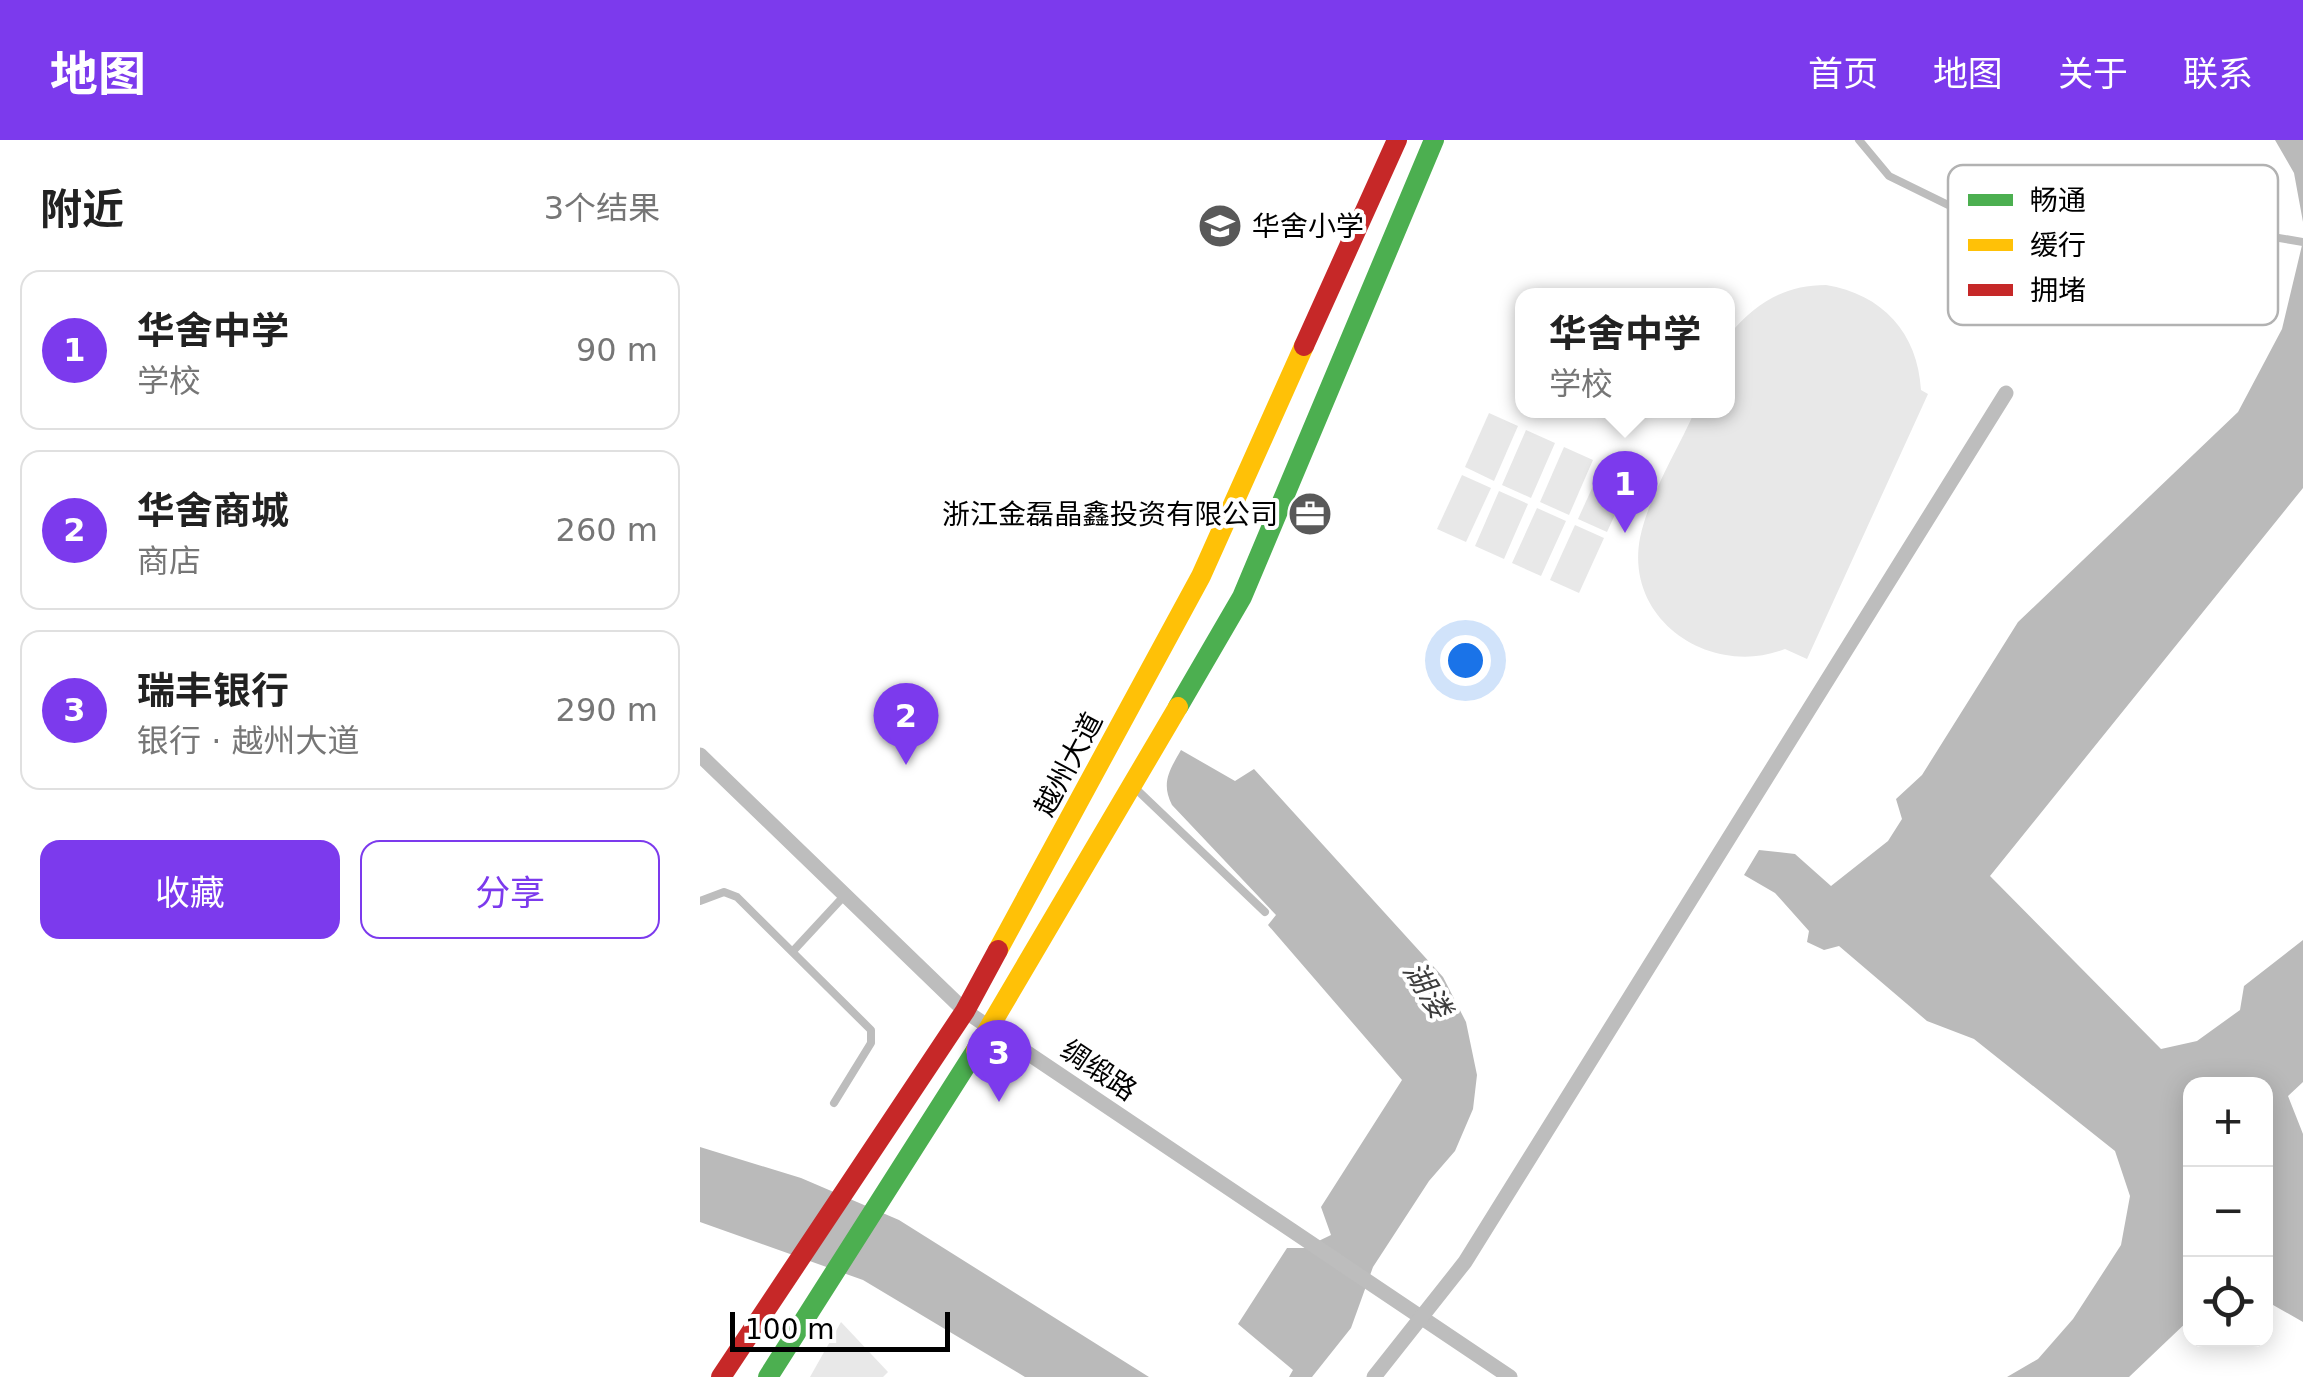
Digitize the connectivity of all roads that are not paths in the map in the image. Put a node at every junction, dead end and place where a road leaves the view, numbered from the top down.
1 (1397, 140) edge
2 (1434, 140) edge
3 (1859, 140) edge
4 (1948, 205) edge
5 (2006, 393) dead end
6 (700, 755) edge
7 (1132, 785) junction
8 (845, 895) junction
9 (700, 901) edge
10 (1266, 912) dead end
11 (794, 950) junction
12 (965, 1011) junction
13 (991, 1026) junction
14 (834, 1103) dead end
15 (1423, 1318) junction
16 (1491, 1372) edge
17 (722, 1377) edge
18 (768, 1377) edge
19 (1374, 1377) edge
20 (1510, 1377) edge

1 - 12 main road, 越州大道
2 - 7 main road
3 - 4 lane
5 - 15 street
6 - 8 street, 绸缎路
7 - 10 lane
7 - 13 main road
8 - 11 lane
8 - 12 street, 绸缎路
9 - 11 lane
11 - 14 lane
12 - 13 street, 绸缎路
12 - 17 main road, 越州大道
13 - 15 street, 绸缎路
13 - 18 main road
15 - 16 street, 绸缎路
15 - 19 street
16 - 20 street, 绸缎路

